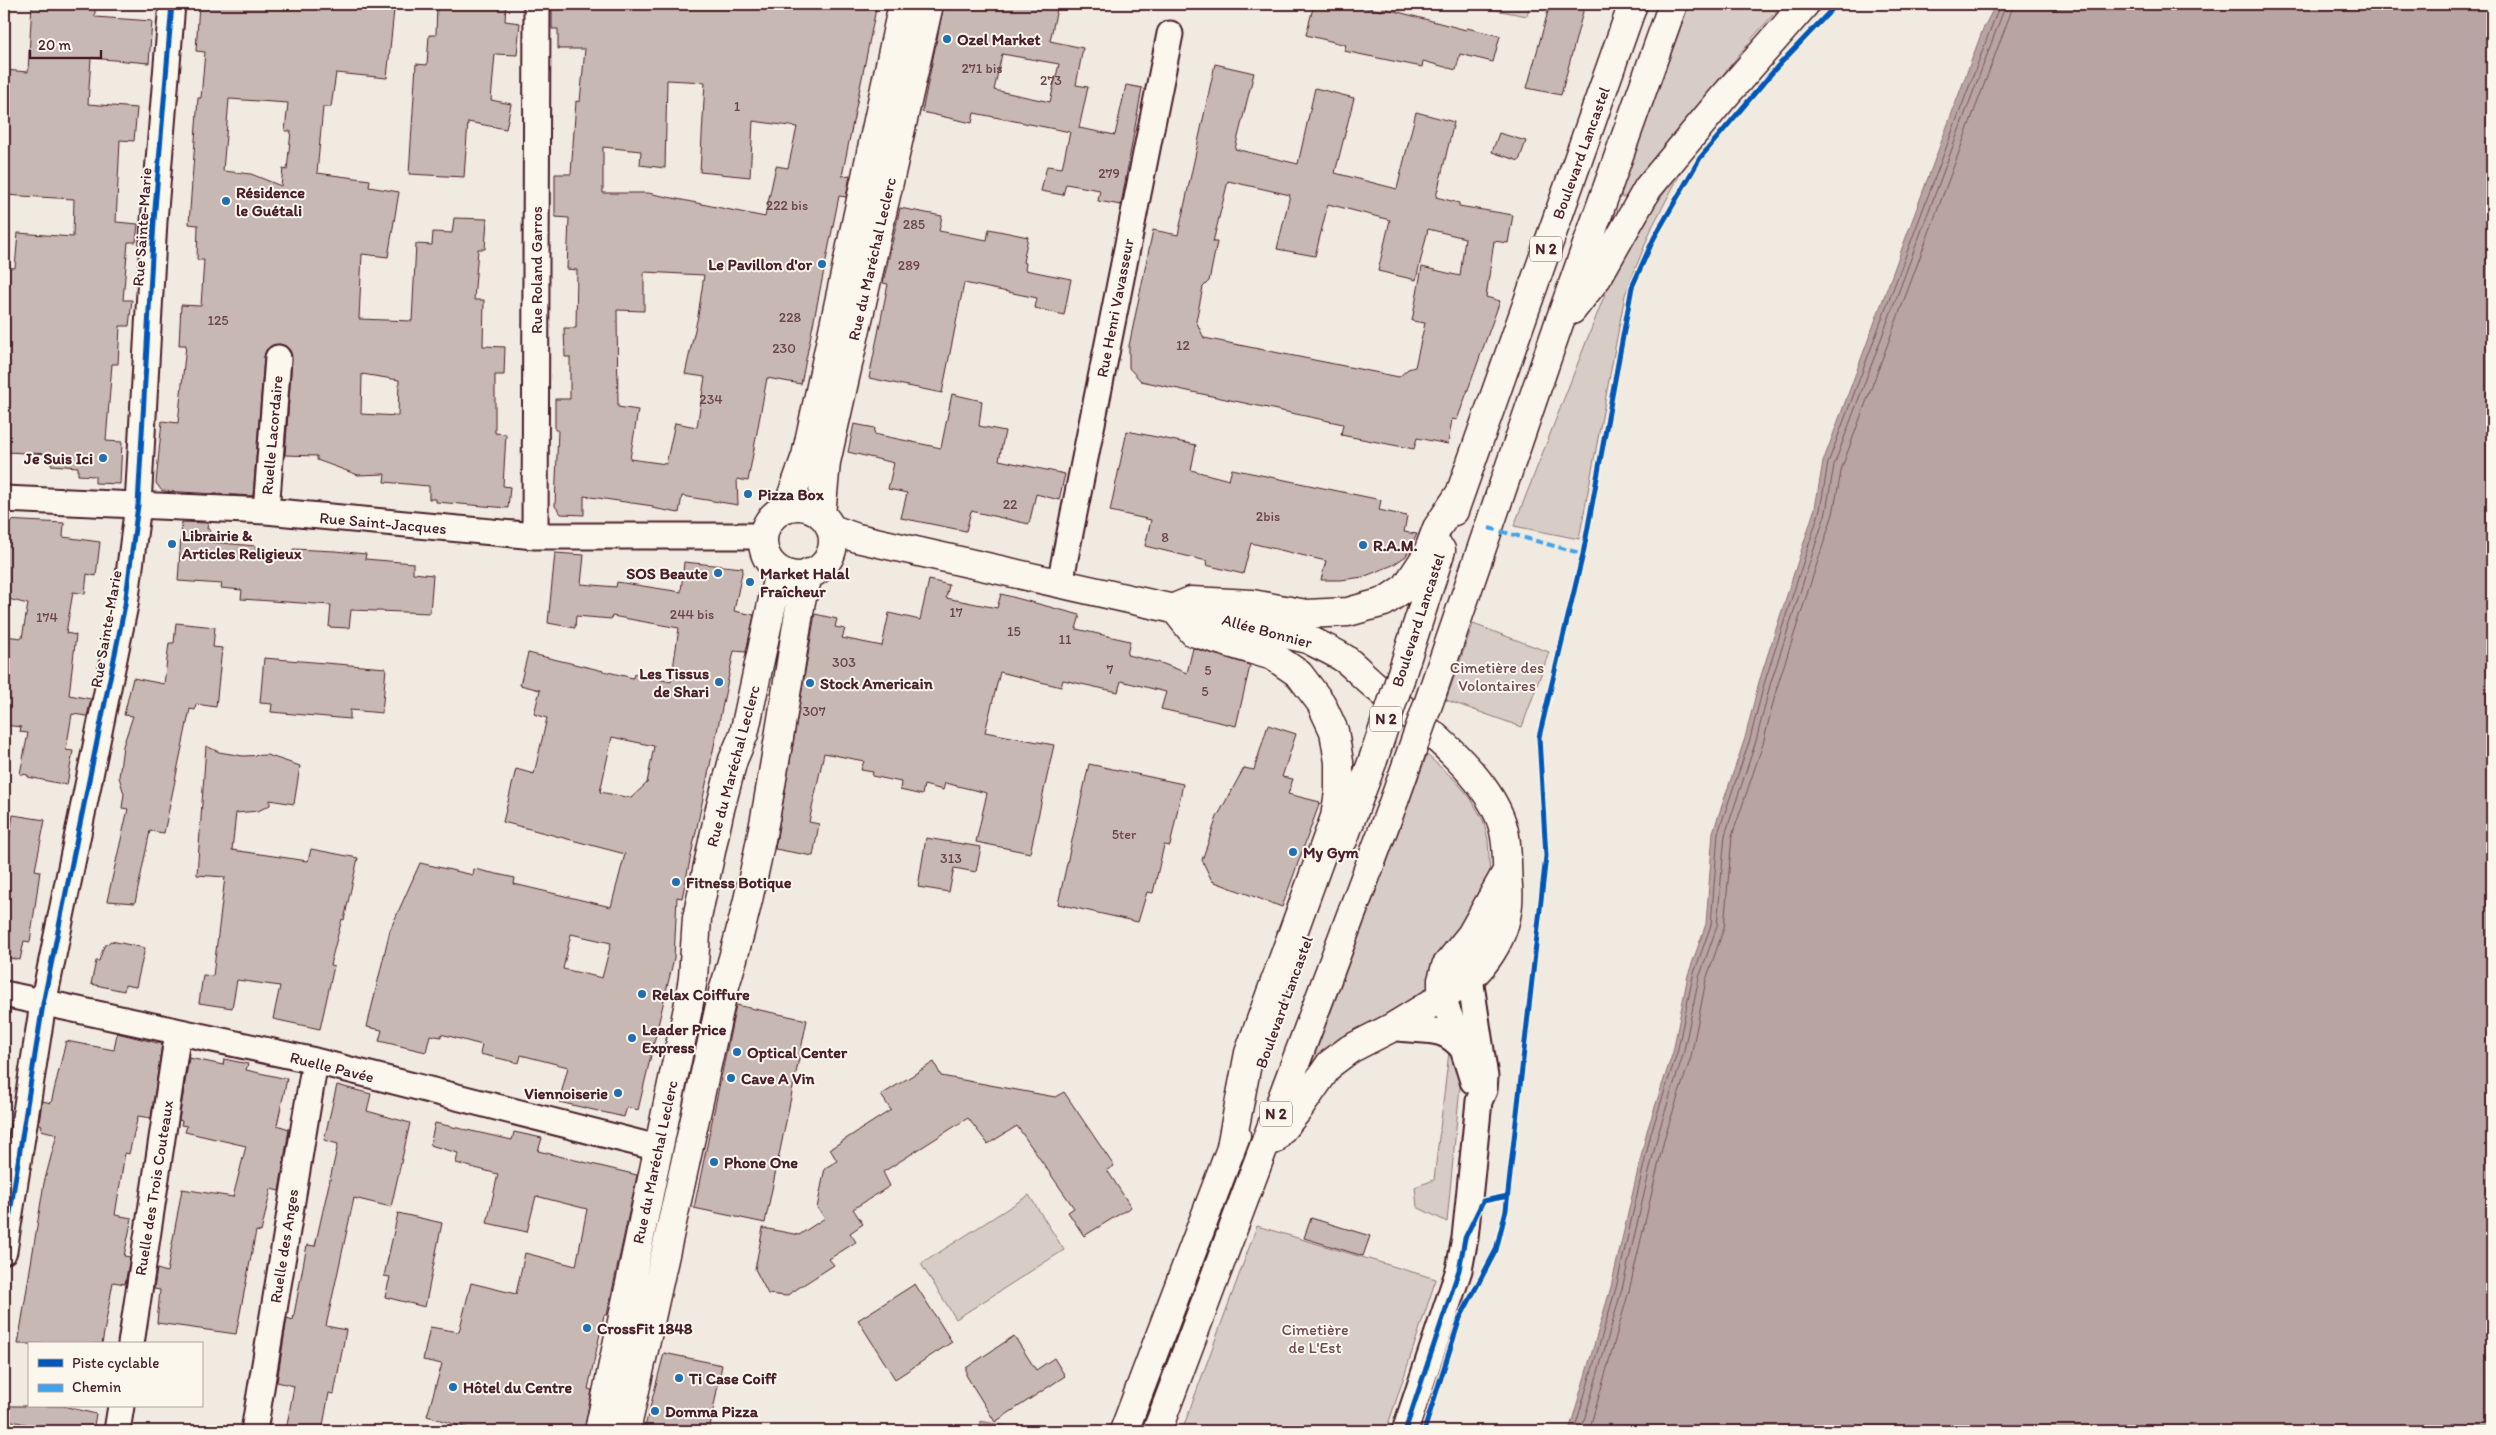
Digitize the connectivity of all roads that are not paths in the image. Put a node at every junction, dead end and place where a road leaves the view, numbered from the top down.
1 (172, 4) edge
2 (537, 4) edge
3 (903, 4) edge
4 (929, 4) edge
5 (1633, 4) edge
6 (1673, 4) edge
7 (1804, 4) edge
8 (1170, 34) dead end
9 (1558, 326) junction
10 (278, 358) dead end
11 (1459, 495) junction
12 (4, 499) edge
13 (138, 505) junction
14 (788, 506) junction
15 (266, 511) junction
16 (826, 522) junction
17 (535, 536) junction
18 (763, 536) junction
19 (944, 557) junction
20 (817, 568) junction
21 (778, 571) junction
22 (1060, 583) junction
23 (1174, 608) junction
24 (1507, 871) junction
25 (1470, 978) junction
26 (4, 994) edge
27 (1442, 997) junction
28 (43, 1004) junction
29 (1393, 1027) junction
30 (178, 1032) junction
31 (1463, 1048) junction
32 (315, 1062) junction
33 (1479, 1101) junction
34 (658, 1148) junction
35 (1230, 1152) junction
36 (1260, 1154) junction
37 (4, 1250) edge
38 (131, 1342) edge
39 (121, 1408) edge
40 (117, 1431) edge
41 (254, 1431) edge
42 (599, 1431) edge
43 (626, 1431) edge
44 (1124, 1431) edge
45 (1157, 1431) edge
46 (1405, 1431) edge

1 - 13 street, Rue Sainte-Marie
2 - 17 street, Rue Roland Garros
3 - 14 main road, Rue du Maréchal Leclerc
4 - 16 main road, Rue du Maréchal Leclerc
5 - 11 main road, Boulevard Lancastel / N 2
6 - 9 main road, N 2
7 - 9 main road
8 - 22 street, Rue Henri Vavasseur
9 - 36 main road, N 2, bridge
10 - 15 street, Ruelle Lacordaire
11 - 23 main road
11 - 35 main road, Boulevard Lancastel / N 2, bridge
12 - 13 street, Rue Saint-Jacques
13 - 15 street, Rue Saint-Jacques
13 - 28 street, Rue Sainte-Marie
14 - 16 main road
14 - 18 main road, Rue du Maréchal Leclerc
15 - 17 street, Rue Saint-Jacques
16 - 19 main road, Allée Bonnier
16 - 20 main road, Rue du Maréchal Leclerc
17 - 18 street, Rue Saint-Jacques
18 - 21 main road
19 - 20 main road, Allée Bonnier
19 - 22 main road, Allée Bonnier
20 - 21 main road
20 - 43 main road, Rue du Maréchal Leclerc
21 - 34 main road, Rue du Maréchal Leclerc
22 - 23 main road, Allée Bonnier
23 - 24 main road, Allée Bonnier
23 - 35 main road
24 - 25 main road, Allée Bonnier
24 - 27 main road
25 - 27 main road, Allée Bonnier
25 - 33 street
26 - 28 street, Ruelle Pavée
27 - 29 main road, Allée Bonnier
27 - 31 street
28 - 30 street, Ruelle Pavée
28 - 37 street, Rue Sainte-Marie
29 - 31 street
29 - 36 main road, Allée Bonnier
30 - 32 street, Ruelle Pavée
30 - 38 street, Ruelle des Trois Couteaux
31 - 33 street
32 - 34 street, Ruelle Pavée
32 - 41 street, Ruelle des Anges
33 - 46 street
34 - 42 main road, Rue du Maréchal Leclerc
35 - 44 main road, Boulevard Lancastel / N 2
36 - 45 main road, N 2
39 - 40 street

